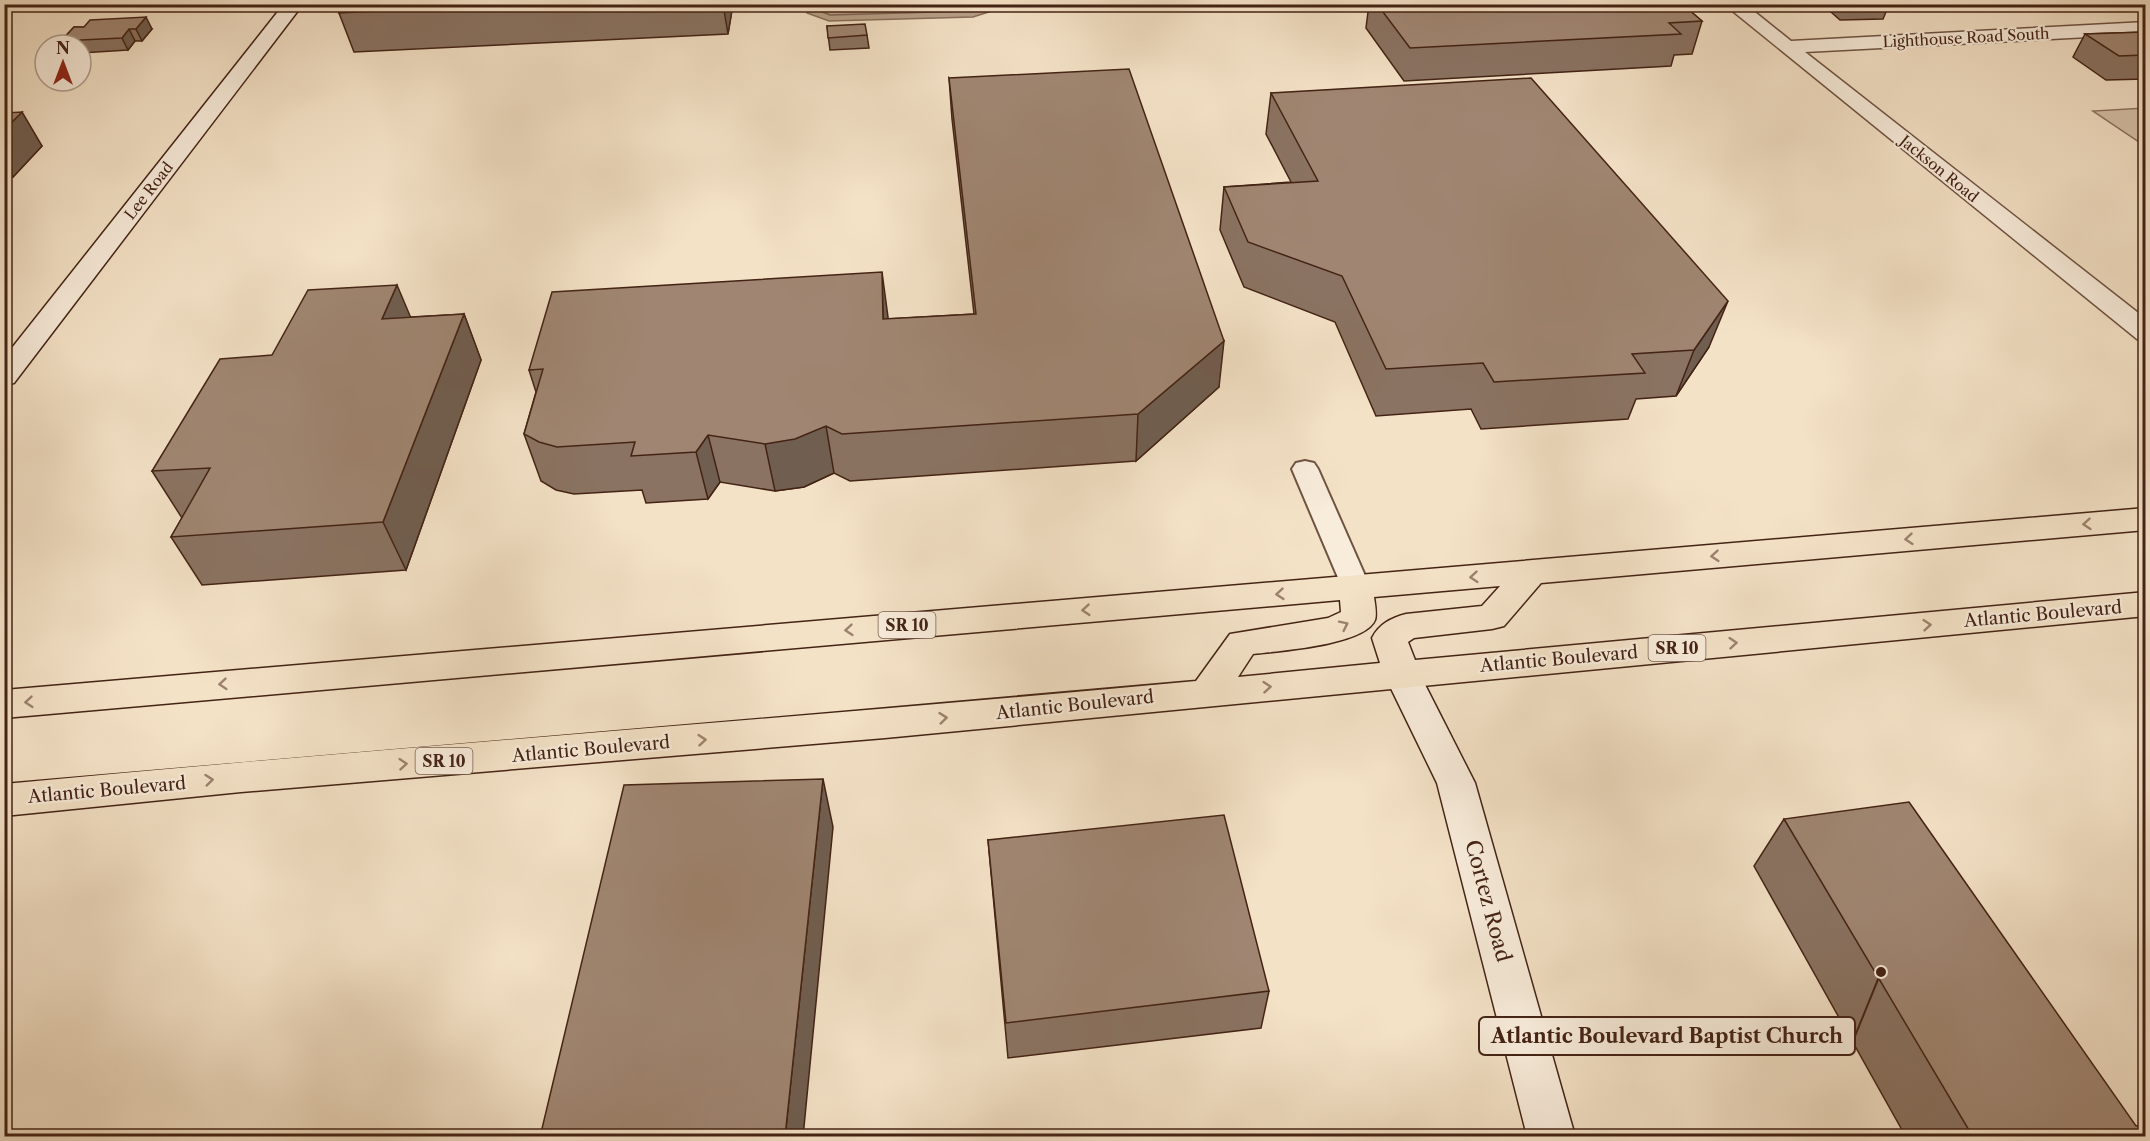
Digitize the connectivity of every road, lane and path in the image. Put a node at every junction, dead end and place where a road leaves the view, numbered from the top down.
1 (294, 4) edge
2 (1733, 4) edge
3 (2145, 28) edge
4 (1786, 47) junction
5 (2145, 333) edge
6 (4, 377) edge
7 (1305, 469) dead end
8 (2145, 519) edge
9 (1532, 572) junction
10 (1356, 587) junction
11 (2145, 604) edge
12 (1402, 674) junction
13 (1208, 692) junction
14 (4, 704) edge
15 (4, 800) edge
16 (1551, 1137) edge

1 - 6 street, Lee Road
2 - 4 street, Jackson Road
3 - 4 street, Lighthouse Road South
4 - 5 street, Jackson Road
7 - 10 lane
8 -> 9 highway, SR 10
9 -> 10 highway, SR 10
9 - 12 highway
13 -> 10 highway
10 -> 14 highway, SR 10
12 -> 11 highway, Atlantic Boulevard / SR 10
13 -> 12 highway, Atlantic Boulevard / SR 10
12 - 16 street, Cortez Road
15 -> 13 highway, Atlantic Boulevard / SR 10

